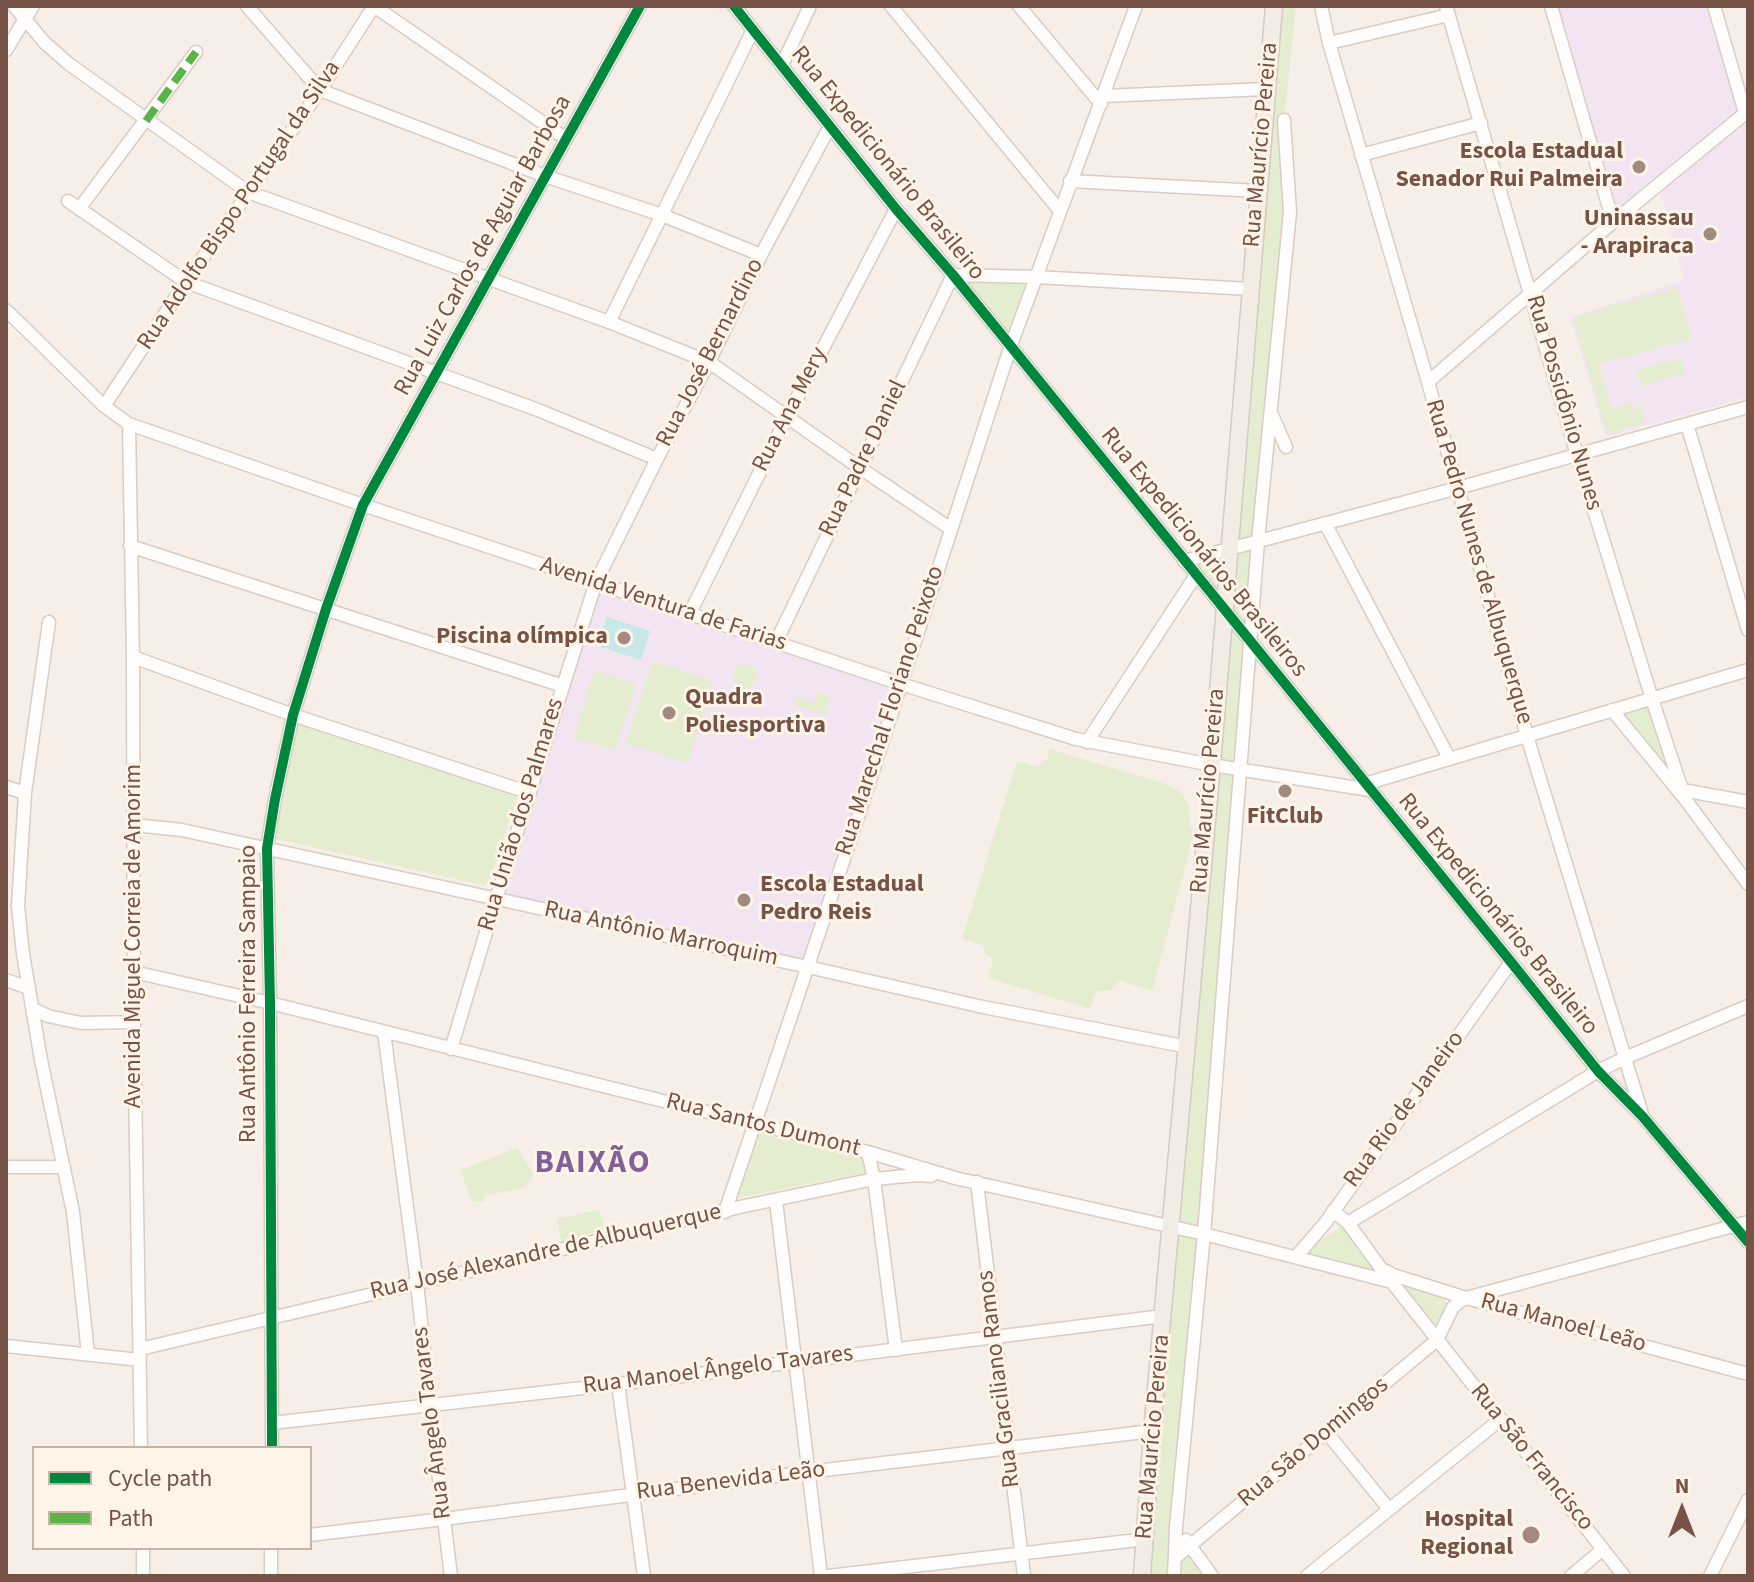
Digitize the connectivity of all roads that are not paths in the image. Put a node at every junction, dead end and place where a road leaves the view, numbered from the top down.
1 (14, 6) edge
2 (33, 6) edge
3 (247, 6) edge
4 (374, 6) edge
5 (640, 6) edge
6 (734, 6) edge
7 (810, 6) edge
8 (891, 6) edge
9 (1019, 6) edge
10 (1136, 6) edge
11 (1274, 6) edge
12 (1321, 6) edge
13 (1551, 6) edge
14 (1714, 6) edge
15 (1447, 10) edge
16 (25, 19) junction
17 (753, 30) junction
18 (1329, 43) junction
19 (6, 50) edge
20 (196, 52) dead end
21 (782, 65) junction
22 (1266, 89) junction
23 (320, 90) junction
24 (1102, 100) junction
25 (1747, 112) edge
26 (1284, 120) dead end
27 (146, 121) junction
28 (1481, 123) junction
29 (830, 126) junction
30 (565, 138) junction
31 (1361, 155) junction
32 (545, 176) junction
33 (1070, 181) junction
34 (1258, 191) junction
35 (248, 192) junction
36 (896, 209) junction
37 (1060, 211) junction
38 (662, 215) junction
39 (1613, 222) junction
40 (761, 255) junction
41 (953, 275) junction
42 (1036, 277) junction
43 (489, 279) junction
44 (186, 282) junction
45 (1250, 289) junction
46 (1530, 293) junction
47 (6, 310) edge
48 (609, 322) junction
49 (1010, 348) junction
50 (709, 362) junction
51 (437, 373) junction
52 (1428, 382) junction
53 (104, 406) junction
54 (1748, 407) edge
55 (1271, 412) junction
56 (787, 417) junction
57 (129, 424) junction
58 (1687, 424) junction
59 (1286, 447) dead end
60 (1577, 455) junction
61 (657, 459) junction
62 (860, 468) junction
63 (1458, 488) junction
64 (363, 505) junction
65 (1325, 523) junction
66 (951, 529) junction
67 (1258, 541) junction
68 (130, 546) junction
69 (1229, 549) junction
70 (1184, 561) junction
71 (1196, 575) junction
72 (596, 582) junction
73 (326, 609) junction
74 (1224, 611) junction
75 (690, 613) junction
76 (49, 622) dead end
77 (1748, 630) edge
78 (776, 642) junction
79 (1251, 642) junction
80 (133, 657) junction
81 (1748, 670) edge
82 (901, 684) junction
83 (563, 686) junction
84 (1652, 699) junction
85 (1612, 710) junction
86 (293, 715) junction
87 (1527, 736) junction
88 (1087, 742) junction
89 (1449, 758) junction
90 (1347, 762) junction
91 (1212, 765) junction
92 (1242, 768) junction
93 (1327, 782) junction
94 (6, 787) edge
95 (1367, 787) junction
96 (25, 793) junction
97 (530, 793) junction
98 (1681, 793) junction
99 (1748, 802) edge
100 (134, 825) junction
101 (267, 848) junction
102 (1734, 865) junction
103 (1748, 867) edge
104 (12, 878) edge
105 (1748, 884) edge
106 (496, 899) junction
107 (1511, 962) junction
108 (808, 967) junction
109 (134, 972) junction
110 (6, 980) edge
111 (29, 988) junction
112 (270, 1003) junction
113 (1748, 1006) edge
114 (33, 1009) junction
115 (134, 1022) junction
116 (384, 1032) junction
117 (1188, 1047) junction
118 (451, 1049) junction
119 (1625, 1058) junction
120 (1598, 1071) junction
121 (1643, 1117) junction
122 (754, 1124) junction
123 (868, 1152) junction
124 (6, 1167) edge
125 (64, 1167) junction
126 (955, 1178) junction
127 (874, 1179) junction
128 (977, 1182) junction
129 (776, 1201) junction
130 (1333, 1211) junction
131 (725, 1212) junction
132 (1748, 1222) edge
133 (1348, 1223) junction
134 (1172, 1226) junction
135 (1734, 1226) junction
136 (1204, 1234) junction
137 (1748, 1242) edge
138 (1296, 1257) junction
139 (1380, 1267) junction
140 (1392, 1282) junction
141 (417, 1283) junction
142 (1466, 1298) junction
143 (1163, 1316) junction
144 (272, 1318) junction
145 (996, 1336) junction
146 (1437, 1340) junction
147 (6, 1346) edge
148 (896, 1350) junction
149 (88, 1354) junction
150 (140, 1354) junction
151 (795, 1362) junction
152 (1748, 1374) edge
153 (618, 1384) junction
154 (430, 1406) junction
155 (1501, 1419) junction
156 (272, 1423) junction
157 (1152, 1431) junction
158 (1327, 1433) junction
159 (141, 1446) edge
160 (272, 1446) edge
161 (1008, 1448) junction
162 (808, 1472) junction
163 (634, 1495) junction
164 (1748, 1500) edge
165 (1389, 1509) junction
166 (444, 1519) junction
167 (1176, 1527) junction
168 (312, 1535) edge
169 (1146, 1539) junction
170 (1191, 1546) junction
171 (1603, 1549) junction
172 (143, 1550) edge
173 (271, 1550) edge
174 (1021, 1554) junction
175 (1175, 1558) junction
176 (143, 1576) edge
177 (271, 1576) edge
178 (451, 1576) edge
179 (644, 1576) edge
180 (821, 1576) edge
181 (828, 1576) edge
182 (1024, 1576) edge
183 (1142, 1576) edge
184 (1174, 1576) edge
185 (1212, 1576) edge
186 (1307, 1576) edge
187 (1571, 1576) edge
188 (1624, 1576) edge
189 (1710, 1576) edge

1 - 16 street
2 - 16 street
3 - 23 street
4 - 23 street, Rua Adolfo Bispo Portugal da Silva
4 - 30 street
5 - 30 street, Rua Luiz Carlos de Aguiar Barbosa
6 - 17 street, Rua Expedicionário Brasileiro
7 - 21 street
8 - 37 street
9 - 24 street
10 - 24 street, Rua Marechal Floriano Peixoto
11 - 22 main road, Rua Maurício Pereira
12 - 18 street, Rua Pedro Nunes de Albuquerque
13 - 39 street
14 - 25 street
15 - 18 street
15 - 28 street, Rua Possidônio Nunes
16 - 19 street
16 - 27 street
17 - 21 street, Rua Expedicionário Brasileiro
17 - 38 street
18 - 31 street, Rua Pedro Nunes de Albuquerque
20 - 27 street
21 - 29 street, Rua Expedicionário Brasileiro
22 - 24 street
22 - 34 main road, Rua Maurício Pereira
23 - 32 street
23 - 35 street, Rua Adolfo Bispo Portugal da Silva
24 - 33 street, Rua Marechal Floriano Peixoto
25 - 39 street
26 - 55 street, Rua Maurício Pereira
27 - 35 street
27 - 44 street
28 - 31 street
28 - 46 street, Rua Possidônio Nunes
29 - 36 street, Rua Expedicionário Brasileiro
29 - 40 street, Rua José Bernardino
30 - 32 street, Rua Luiz Carlos de Aguiar Barbosa
31 - 52 street, Rua Pedro Nunes de Albuquerque
32 - 38 street
32 - 43 street, Rua Luiz Carlos de Aguiar Barbosa
33 - 34 street
33 - 37 street, Rua Marechal Floriano Peixoto
34 - 45 main road, Rua Maurício Pereira
35 - 43 street
35 - 44 street, Rua Adolfo Bispo Portugal da Silva
36 - 41 street, Rua Expedicionário Brasileiro
36 - 56 street, Rua Ana Mery
37 - 42 street, Rua Marechal Floriano Peixoto
38 - 40 street
38 - 48 street
39 - 46 street
40 - 50 street, Rua José Bernardino
41 - 42 street
41 - 49 street, Rua Expedicionário Brasileiro
41 - 62 street, Rua Padre Daniel
42 - 45 street
42 - 49 street, Rua Marechal Floriano Peixoto
43 - 48 street
43 - 51 street, Rua Luiz Carlos de Aguiar Barbosa
44 - 51 street
44 - 53 street, Rua Adolfo Bispo Portugal da Silva
45 - 69 main road, Rua Maurício Pereira
46 - 52 street
46 - 60 street, Rua Possidônio Nunes
47 - 53 street, Avenida Ventura de Farias
48 - 50 street
49 - 66 street, Rua Marechal Floriano Peixoto
49 - 70 street, Rua Expedicionários Brasileiros
50 - 56 street
50 - 61 street, Rua José Bernardino
51 - 61 street
51 - 64 street, Rua Luiz Carlos de Aguiar Barbosa
52 - 63 street, Rua Pedro Nunes de Albuquerque
53 - 57 street, Avenida Ventura de Farias
54 - 58 street
55 - 59 street
55 - 67 street, Rua Maurício Pereira
56 - 62 street
56 - 75 street, Rua Ana Mery
57 - 64 street, Avenida Ventura de Farias
57 - 68 street, Avenida Miguel Correia de Amorim
58 - 60 street
58 - 77 street
60 - 63 street
60 - 84 street, Rua Possidônio Nunes
61 - 72 street, Rua José Bernardino
62 - 66 street
62 - 78 street, Rua Padre Daniel
63 - 65 street
63 - 87 street, Rua Pedro Nunes de Albuquerque
64 - 72 street, Avenida Ventura de Farias
64 - 73 street, Rua Antônio Ferreira Sampaio
65 - 67 street
65 - 89 street
66 - 82 street, Rua Marechal Floriano Peixoto
67 - 69 street
67 - 79 street, Rua Maurício Pereira
68 - 73 street
68 - 80 street, Avenida Miguel Correia de Amorim
69 - 70 street
69 - 74 main road, Rua Maurício Pereira
70 - 71 street, Rua Expedicionários Brasileiros
71 - 74 street, Rua Expedicionários Brasileiros
71 - 88 street
72 - 75 street, Avenida Ventura de Farias
72 - 83 street, Rua União dos Palmares
73 - 83 street
73 - 86 street, Rua Antônio Ferreira Sampaio
74 - 79 street, Rua Expedicionários Brasileiros
74 - 91 main road, Rua Maurício Pereira
75 - 78 street, Avenida Ventura de Farias
76 - 96 street
78 - 82 street, Avenida Ventura de Farias
79 - 90 street, Rua Expedicionários Brasileiros
79 - 92 street, Rua Maurício Pereira
80 - 86 street
80 - 100 street, Avenida Miguel Correia de Amorim
81 - 84 street
82 - 88 street, Avenida Ventura de Farias
82 - 108 street, Rua Marechal Floriano Peixoto
83 - 97 street, Rua União dos Palmares
84 - 85 street
84 - 98 street, Rua Possidônio Nunes
85 - 87 street
85 - 98 street
86 - 97 street
86 - 101 street, Rua Antônio Ferreira Sampaio
87 - 89 street
87 - 119 street, Rua Pedro Nunes de Albuquerque
88 - 91 street, Avenida Ventura de Farias
89 - 95 street
90 - 93 street
90 - 95 street, Rua Expedicionários Brasileiros
91 - 92 street, Avenida Ventura de Farias
91 - 117 main road, Rua Maurício Pereira
92 - 93 street, Avenida Ventura de Farias
92 - 136 street, Rua Maurício Pereira
93 - 95 street, Avenida Ventura de Farias
94 - 96 street
95 - 107 street, Rua Expedicionários Brasileiro
96 - 104 street
97 - 106 street, Rua União dos Palmares
98 - 99 street
98 - 102 street
100 - 101 street, Rua Antônio Marroquim
100 - 109 street, Avenida Miguel Correia de Amorim
101 - 106 street, Rua Antônio Marroquim
101 - 112 street, Rua Antônio Ferreira Sampaio
102 - 103 street
102 - 105 street
104 - 111 street
106 - 108 street, Rua Antônio Marroquim
106 - 118 street, Rua União dos Palmares
107 - 120 street, Rua Expedicionários Brasileiro
107 - 130 street, Rua Rio de Janeiro
108 - 117 street, Rua Antônio Marroquim
108 - 122 street, Rua Marechal Floriano Peixoto
109 - 112 street, Rua Santos Dumont
109 - 115 street, Avenida Miguel Correia de Amorim
110 - 111 street
111 - 114 street
112 - 116 street, Rua Santos Dumont
112 - 144 street, Rua Antônio Ferreira Sampaio
113 - 119 street
114 - 115 street
114 - 125 street
115 - 150 street, Avenida Miguel Correia de Amorim
116 - 118 street, Rua Santos Dumont
116 - 141 street, Rua Ângelo Tavares
117 - 134 main road, Rua Maurício Pereira
118 - 122 street, Rua Santos Dumont
119 - 120 street
119 - 121 street, Rua Pedro Nunes de Albuquerque
120 - 121 street, Rua Expedicionários Brasileiro
120 - 133 street
121 - 135 street, Rua Expedicionários Brasileiro
122 - 123 street, Rua Santos Dumont
122 - 131 street, Rua Marechal Floriano Peixoto
123 - 126 street, Rua Santos Dumont
123 - 127 street
124 - 125 street
125 - 149 street
126 - 127 street, Rua José Alexandre de Albuquerque
126 - 128 street, Rua Santos Dumont
127 - 129 street, Rua José Alexandre de Albuquerque
127 - 148 street
128 - 134 street, Rua Santos Dumont
128 - 145 street, Rua Graciliano Ramos
129 - 131 street, Rua José Alexandre de Albuquerque
129 - 151 street
130 - 133 street, Rua São Francisco
130 - 138 street, Rua Rio de Janeiro
131 - 141 street, Rua José Alexandre de Albuquerque
132 - 135 street
133 - 139 street, Rua São Francisco
134 - 136 street, Rua Santos Dumont
134 - 143 main road, Rua Maurício Pereira
135 - 137 street, Rua Expedicionários Brasileiro
135 - 142 street
136 - 138 street, Rua Santos Dumont
136 - 167 street, Rua Maurício Pereira
138 - 140 street, Rua Santos Dumont
139 - 140 street, Rua São Francisco
139 - 142 street, Rua Manoel Leão
140 - 146 street, Rua São Francisco
141 - 144 street, Rua José Alexandre de Albuquerque
141 - 154 street, Rua Ângelo Tavares
142 - 146 street
142 - 152 street, Rua Manoel Leão
143 - 145 street, Rua Manoel Ângelo Tavares
143 - 157 main road, Rua Maurício Pereira
144 - 150 street, Rua José Alexandre de Albuquerque
144 - 156 street, Rua Antônio Ferreira Sampaio
145 - 148 street, Rua Manoel Ângelo Tavares
145 - 161 street, Rua Graciliano Ramos
146 - 155 street, Rua São Francisco
146 - 158 street, Rua São Domingos
147 - 149 street, Rua José Alexandre de Albuquerque
148 - 151 street, Rua Manoel Ângelo Tavares
149 - 150 street, Rua José Alexandre de Albuquerque
150 - 159 street, Avenida Miguel Correia de Amorim
151 - 153 street, Rua Manoel Ângelo Tavares
151 - 162 street
153 - 154 street, Rua Manoel Ângelo Tavares
153 - 163 street
154 - 156 street, Rua Manoel Ângelo Tavares
154 - 166 street, Rua Ângelo Tavares
155 - 165 street
155 - 171 street, Rua São Francisco
156 - 160 street, Rua Antônio Ferreira Sampaio
157 - 161 street, Rua Benevida Leão
157 - 169 main road, Rua Maurício Pereira
158 - 165 street
158 - 170 street, Rua São Domingos
161 - 162 street, Rua Benevida Leão
161 - 174 street, Rua Graciliano Ramos
162 - 163 street, Rua Benevida Leão
162 - 180 street
163 - 166 street, Rua Benevida Leão
163 - 179 street
164 - 189 street
165 - 186 street
166 - 168 street, Rua Benevida Leão
166 - 178 street, Rua Ângelo Tavares
167 - 170 street
167 - 175 street, Rua Maurício Pereira
169 - 174 street
169 - 183 main road, Rua Maurício Pereira
170 - 175 street, Rua São Domingos
170 - 185 street
171 - 187 street
171 - 188 street, Rua São Francisco
172 - 176 street
173 - 177 street
174 - 181 street
174 - 182 street, Rua Graciliano Ramos
175 - 184 street, Rua Maurício Pereira

